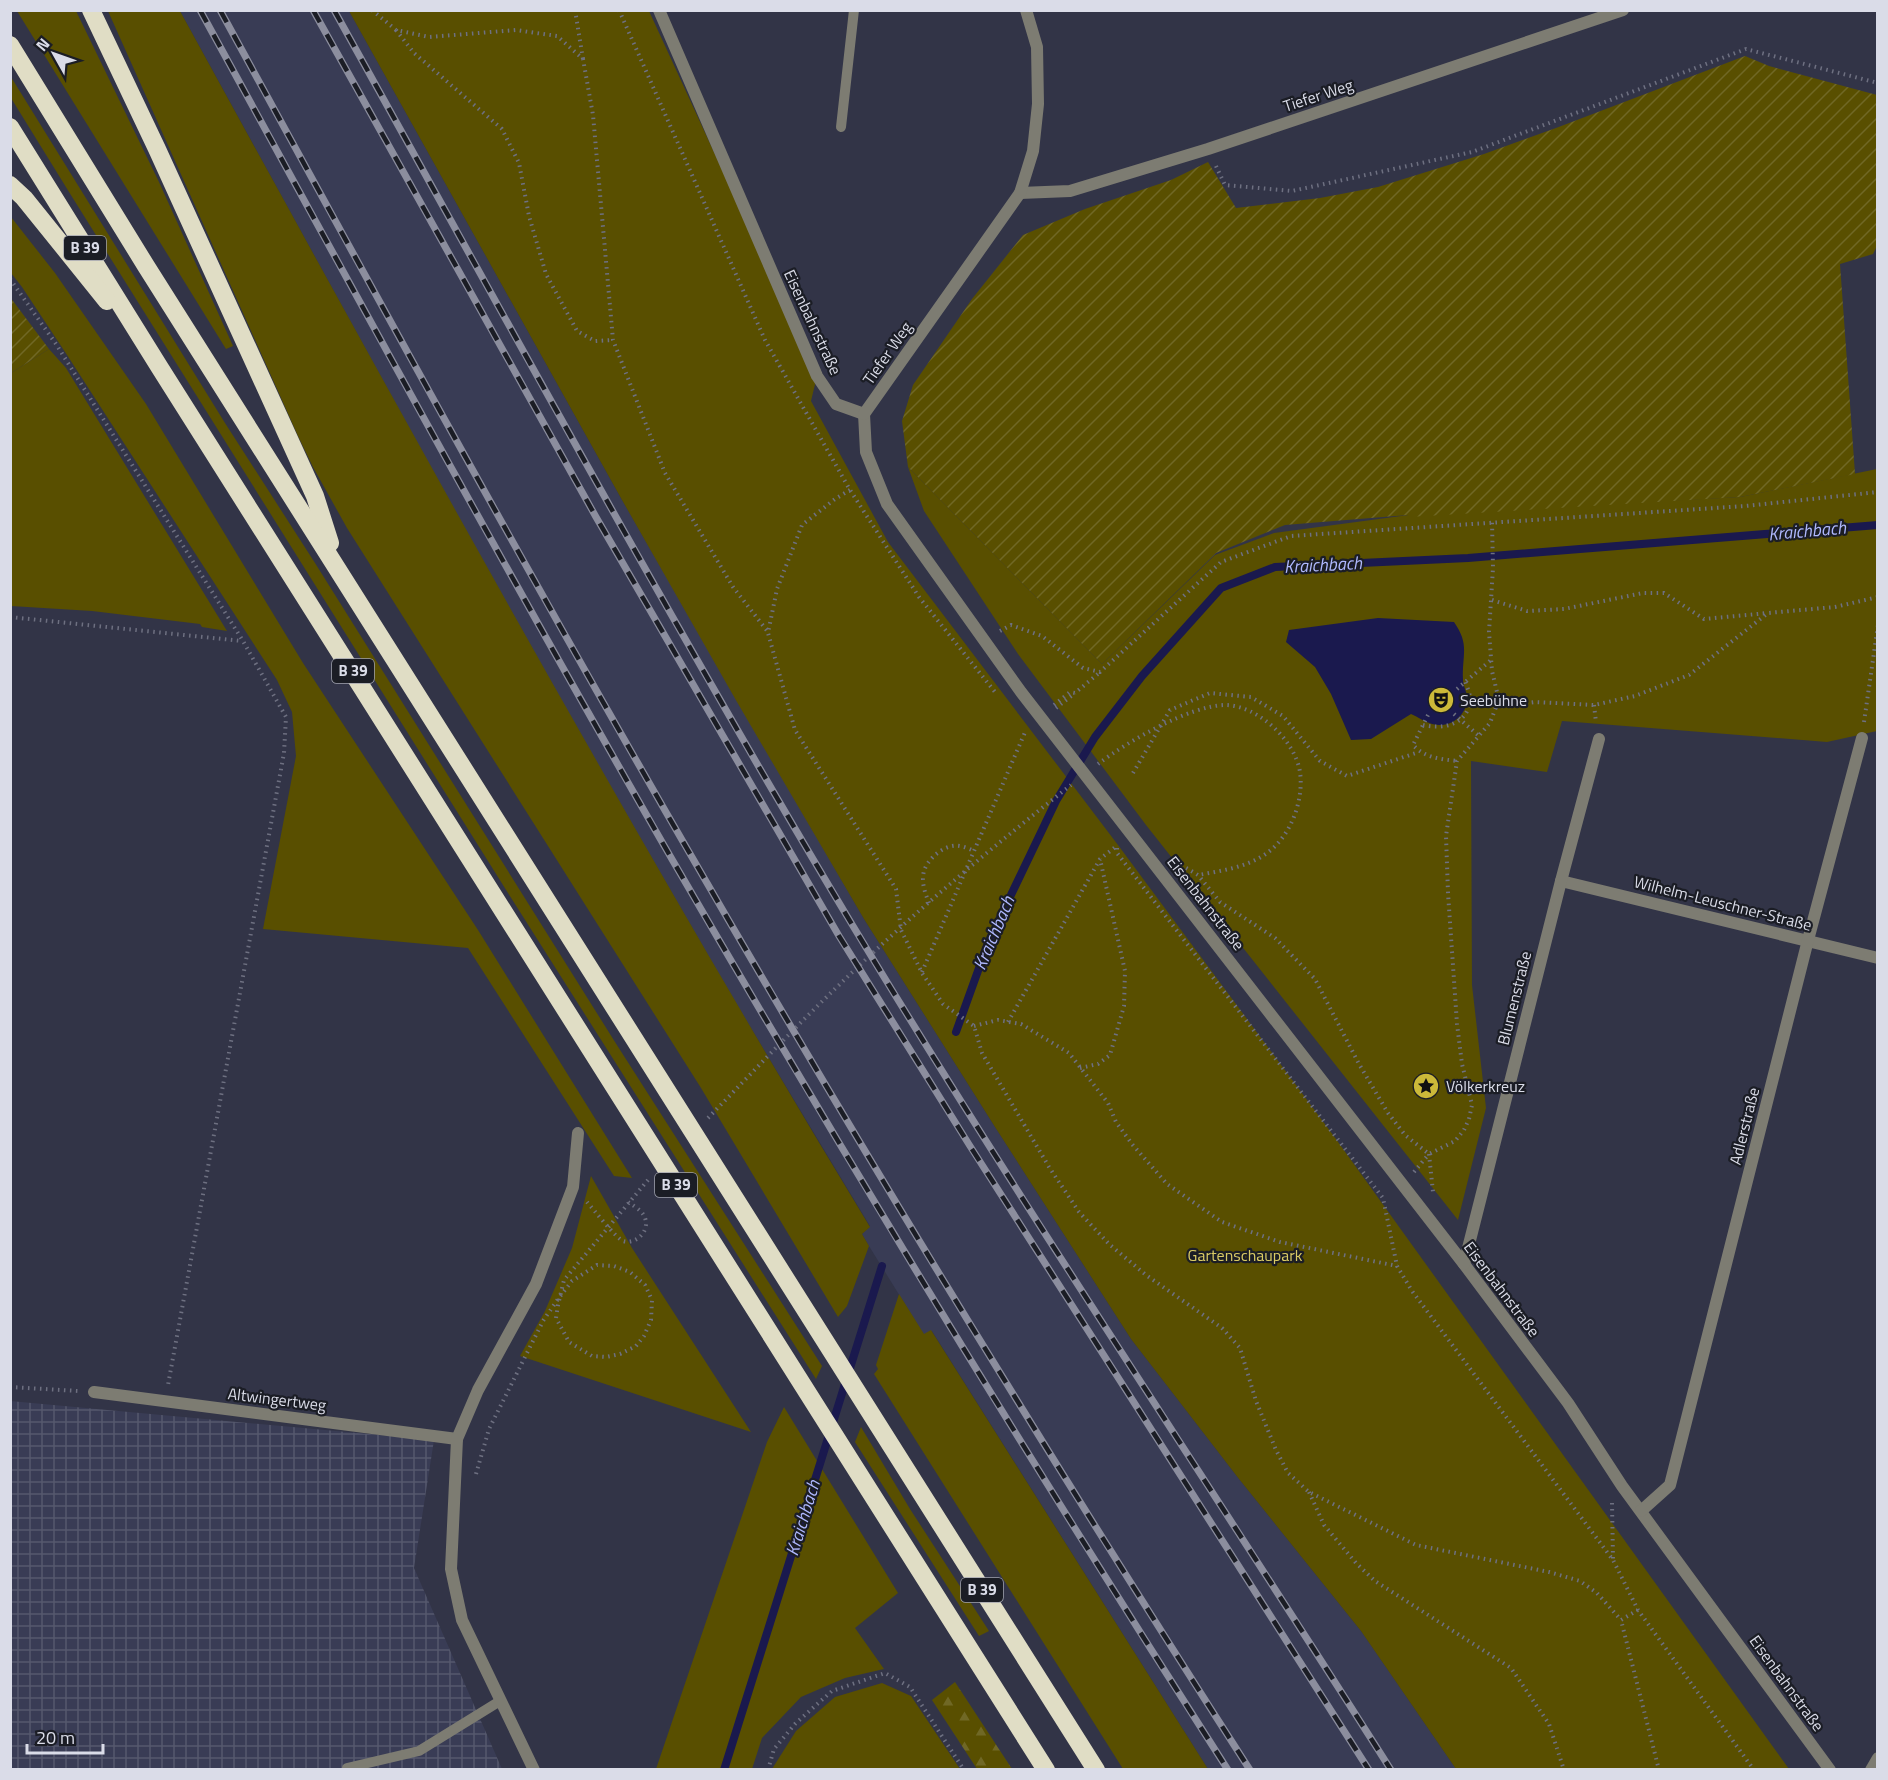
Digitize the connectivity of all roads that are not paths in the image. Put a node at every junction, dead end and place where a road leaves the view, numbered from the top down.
1 (92, 10) edge
2 (659, 10) edge
3 (854, 10) edge
4 (1026, 10) edge
5 (1623, 10) edge
6 (10, 45) edge
7 (10, 127) edge
8 (842, 127) dead end
9 (10, 185) edge
10 (1020, 193) junction
11 (160, 368) junction
12 (864, 414) junction
13 (339, 571) junction
14 (1862, 738) road end
15 (1599, 739) dead end
16 (1561, 881) junction
17 (1808, 940) junction
18 (1878, 958) edge
19 (578, 1133) dead end
20 (1464, 1264) junction
21 (94, 1392) road end
22 (457, 1439) junction
23 (1641, 1511) junction
24 (500, 1701) junction
25 (1878, 1758) edge
26 (347, 1768) edge
27 (534, 1770) edge
28 (1046, 1770) edge
29 (1095, 1770) edge
30 (1830, 1770) edge
31 (1871, 1770) edge

1 - 13 highway
2 - 12 street, Eisenbahnstraße
3 - 8 lane
4 - 10 street, Tiefer Weg
5 - 10 street, Tiefer Weg
6 - 13 highway, B 39
7 - 11 highway, B 39
9 - 11 highway
10 - 12 street, Tiefer Weg
11 - 28 highway, B 39
12 - 20 street, Eisenbahnstraße
13 - 29 highway, B 39
14 - 17 street, Adlerstraße
15 - 16 street, Blumenstraße
16 - 17 street, Wilhelm-Leuschner-Straße
16 - 20 street, Blumenstraße
17 - 18 street, Wilhelm-Leuschner-Straße
17 - 23 street, Adlerstraße
19 - 22 street
20 - 23 street, Eisenbahnstraße
21 - 22 street, Altwingertweg
22 - 24 street
23 - 30 street, Eisenbahnstraße
24 - 26 lane
24 - 27 street
25 - 31 street

